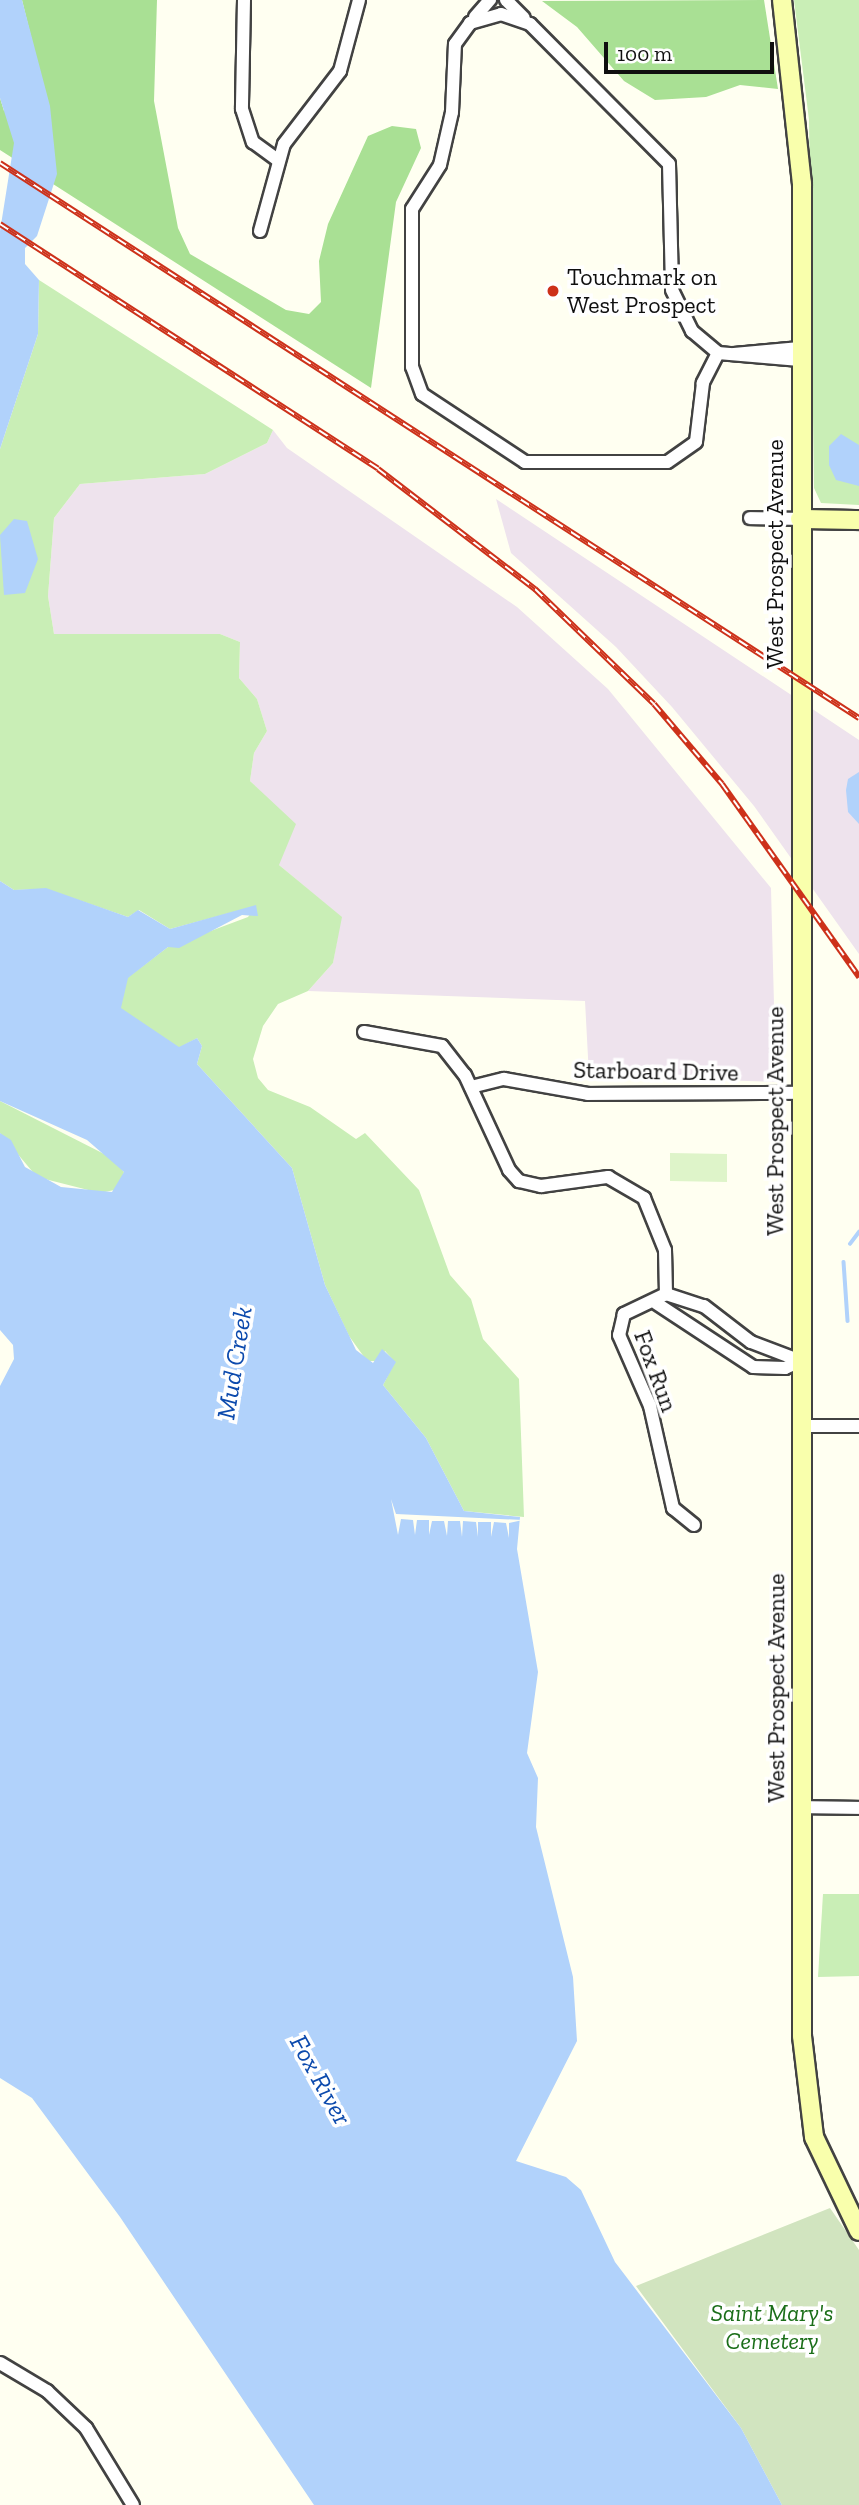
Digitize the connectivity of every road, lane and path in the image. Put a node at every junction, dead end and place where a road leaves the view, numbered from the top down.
1 (244, 0) edge
2 (359, 0) edge
3 (490, 0) edge
4 (506, 0) edge
5 (782, 0) edge
6 (470, 23) junction
7 (530, 24) junction
8 (279, 161) junction
9 (260, 230) dead end
10 (718, 353) junction
11 (800, 354) junction
12 (750, 518) dead end
13 (800, 519) junction
14 (859, 520) edge
15 (364, 1032) dead end
16 (471, 1087) junction
17 (800, 1093) junction
18 (661, 1298) junction
19 (801, 1361) junction
20 (801, 1426) junction
21 (859, 1426) edge
22 (694, 1525) dead end
23 (801, 1807) junction
24 (859, 1808) edge
25 (859, 2231) edge
26 (0, 2363) edge
27 (133, 2505) edge

1 - 8 street
2 - 8 street
3 - 6 street
4 - 7 street
5 - 11 main road, West Prospect Avenue
6 - 7 street
6 - 10 street
7 - 10 street
8 - 9 street
10 - 11 street
11 - 13 main road, West Prospect Avenue
12 - 13 street
13 - 14 main road
13 - 17 main road, West Prospect Avenue
15 - 16 street
16 - 17 street, Starboard Drive
16 - 18 street, Fox Run
17 - 19 main road, West Prospect Avenue
18 - 19 street
18 - 19 street
18 - 22 street, Fox Run
19 - 20 main road, West Prospect Avenue
20 - 21 street
20 - 23 main road, West Prospect Avenue
23 - 24 street
23 - 25 main road, West Prospect Avenue
26 - 27 street

